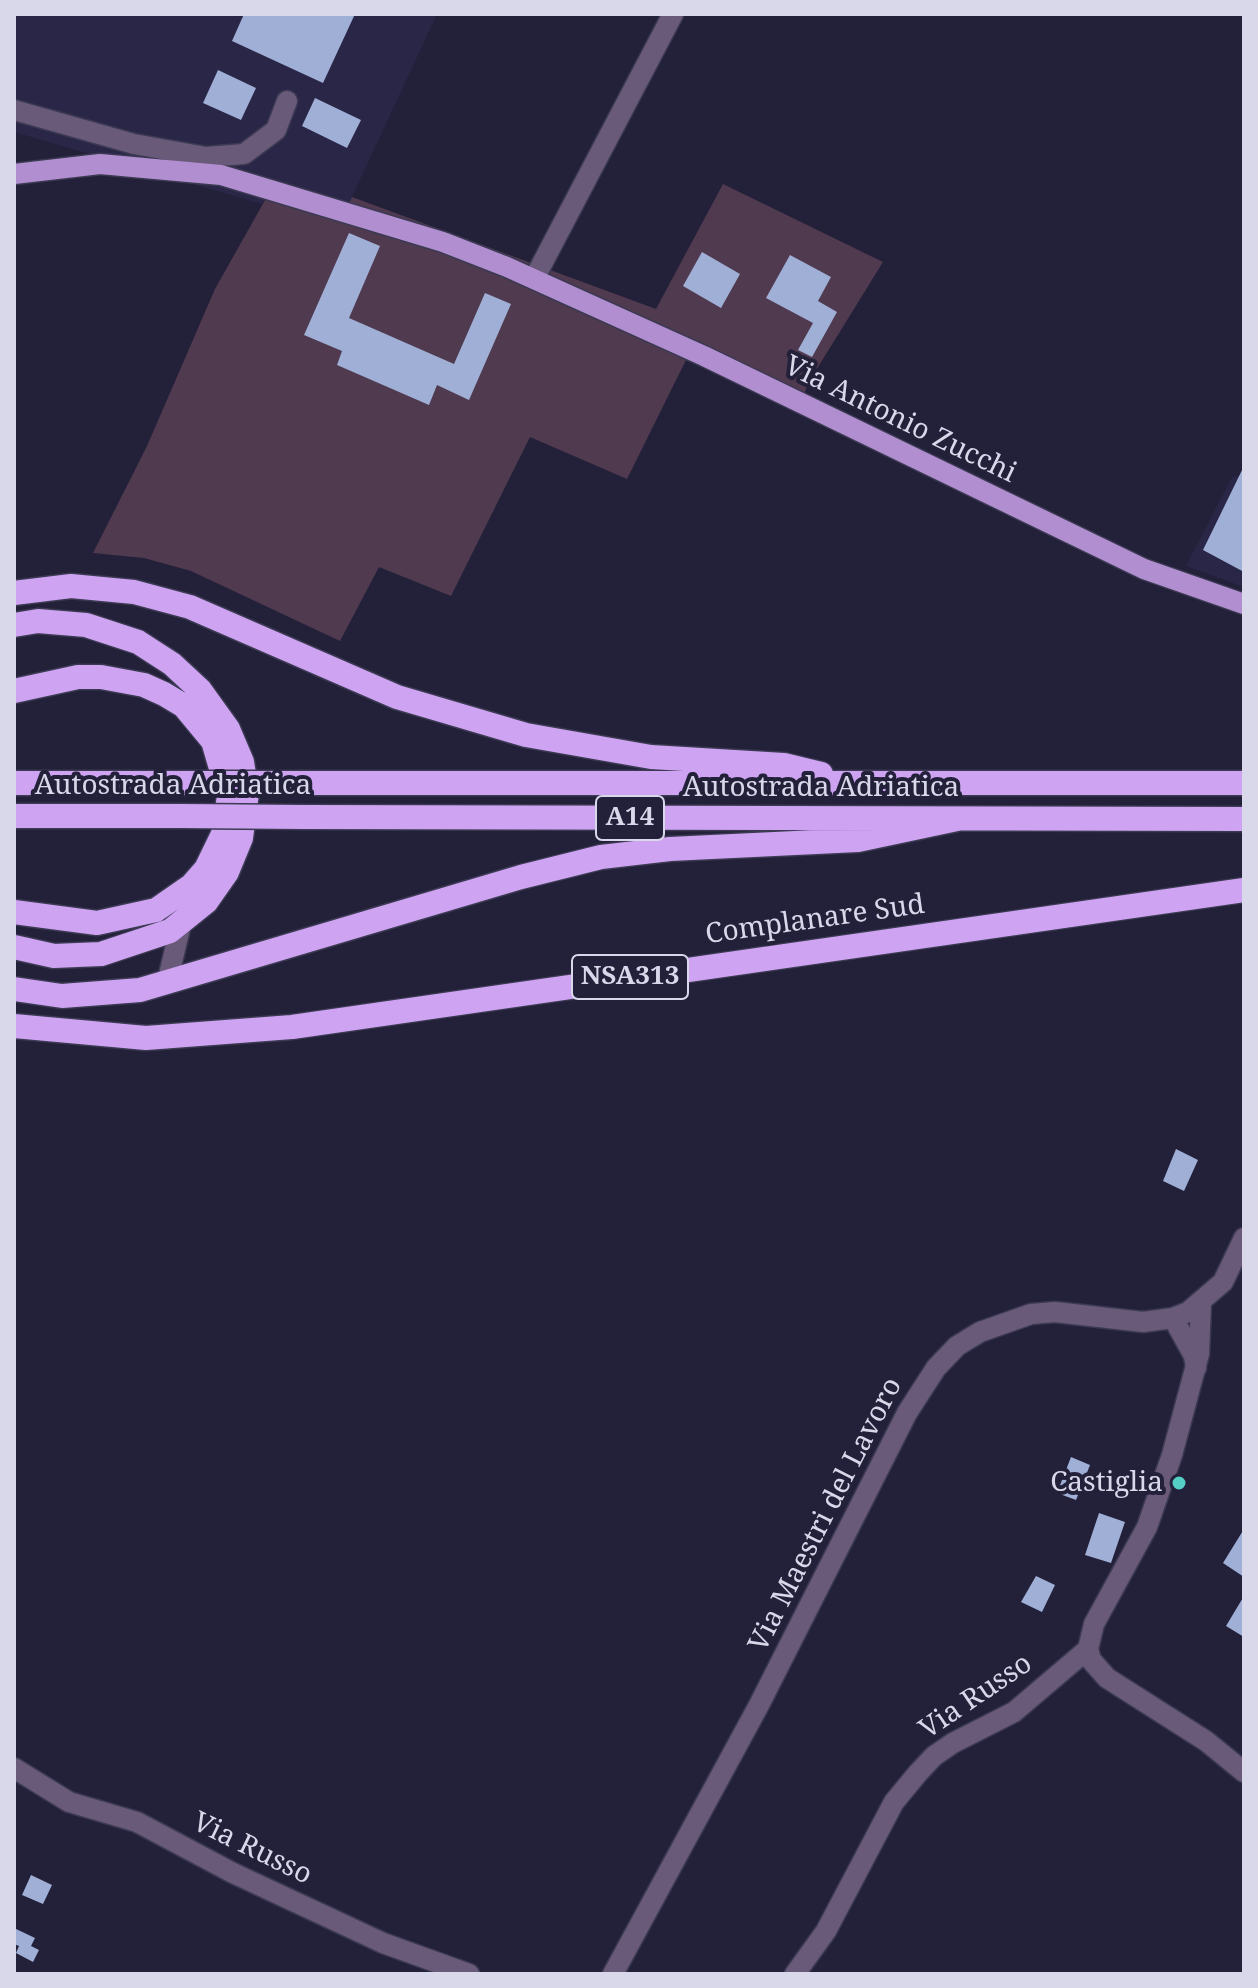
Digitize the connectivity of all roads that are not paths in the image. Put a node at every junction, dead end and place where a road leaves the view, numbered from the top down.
1 (673, 14) edge
2 (287, 101) dead end
3 (14, 110) edge
4 (14, 174) edge
5 (534, 279) junction
6 (14, 593) edge
7 (1244, 604) edge
8 (14, 625) edge
9 (14, 691) edge
10 (14, 783) edge
11 (851, 783) junction
12 (1244, 783) edge
13 (14, 816) edge
14 (957, 819) junction
15 (1244, 819) edge
16 (1244, 890) edge
17 (14, 912) edge
18 (181, 924) junction
19 (24, 950) edge
20 (167, 983) junction
21 (14, 989) edge
22 (14, 1026) edge
23 (1244, 1238) edge
24 (1201, 1304) junction
25 (1173, 1318) junction
26 (1196, 1368) junction
27 (1088, 1649) junction
28 (14, 1768) edge
29 (1244, 1772) edge
30 (649, 1914) junction
31 (469, 1974) edge
32 (613, 1974) edge
33 (624, 1974) edge
34 (795, 1974) edge

1 - 5 street
2 - 3 street
4 - 5 main road, Via Antonio Zucchi
5 - 7 main road, Via Antonio Zucchi
6 - 11 highway
8 - 18 highway
9 - 17 highway
10 - 11 highway, Autostrada Adriatica / A14, bridge
11 - 12 highway, Autostrada Adriatica / A14
13 - 14 highway, Autostrada Adriatica / A14, bridge
14 - 15 highway, Autostrada Adriatica / A14
14 - 20 highway
16 - 22 highway, Complanare Sud / NSA313
18 - 19 highway
18 - 20 street
20 - 21 highway
23 - 24 street
24 - 25 street
24 - 26 street
25 - 26 street
25 - 30 street, Via Maestri del Lavoro
26 - 27 street
27 - 29 street
27 - 34 street, Via Russo
28 - 31 street, Via Russo
30 - 32 street, Via Maestri del Lavoro
30 - 33 street, Via Maestri del Lavoro

